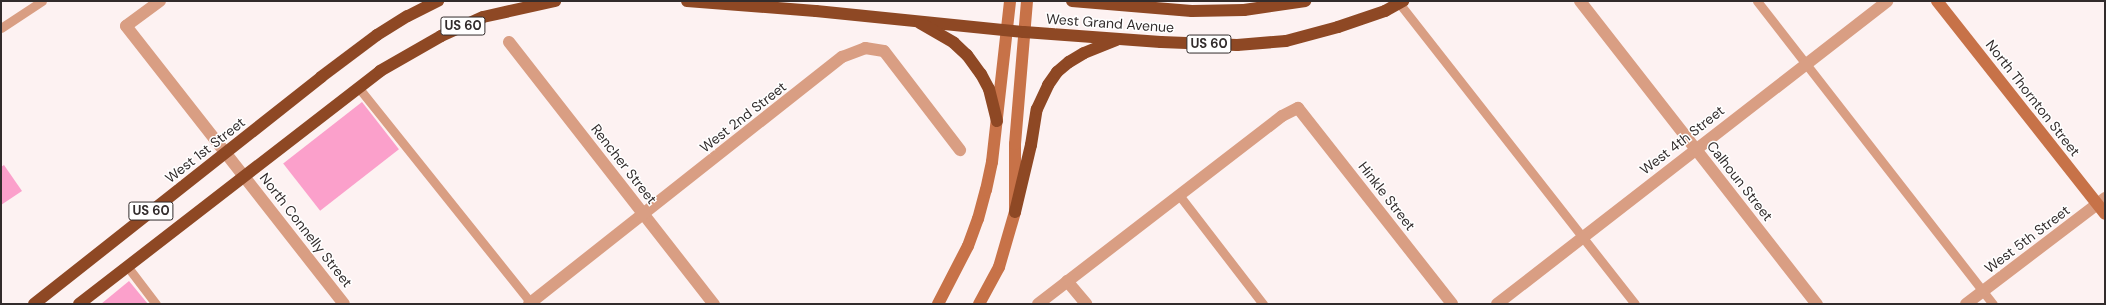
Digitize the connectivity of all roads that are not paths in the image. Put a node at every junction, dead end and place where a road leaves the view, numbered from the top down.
1 (42, 1) edge
2 (160, 1) edge
3 (438, 1) edge
4 (555, 1) edge
5 (687, 1) edge
6 (1010, 1) edge
7 (1027, 1) edge
8 (1072, 1) edge
9 (1306, 1) edge
10 (1580, 1) edge
11 (1758, 1) edge
12 (1887, 1) edge
13 (1937, 1) edge
14 (1401, 2) edge
15 (915, 21) junction
16 (1, 28) edge
17 (1008, 30) junction
18 (1024, 32) junction
19 (1118, 39) junction
20 (509, 42) dead end
21 (1806, 64) junction
22 (358, 87) junction
23 (997, 120) junction
24 (1696, 148) junction
25 (960, 150) dead end
26 (226, 153) junction
27 (244, 175) junction
28 (1178, 195) junction
29 (2103, 205) edge
30 (1015, 212) junction
31 (644, 214) junction
32 (1581, 238) junction
33 (127, 266) junction
34 (1067, 280) junction
35 (1983, 291) junction
36 (531, 303) edge
37 (34, 304) edge
38 (79, 304) edge
39 (156, 304) edge
40 (344, 304) edge
41 (714, 304) edge
42 (938, 304) edge
43 (979, 304) edge
44 (1038, 304) edge
45 (1086, 304) edge
46 (1263, 304) edge
47 (1452, 304) edge
48 (1497, 304) edge
49 (1635, 304) edge
50 (1818, 304) edge
51 (1966, 304) edge
52 (1993, 304) edge

1 - 16 lane
2 - 26 street, North Connelly Street
3 - 26 highway, West 1st Street / US 60
4 - 22 highway, US 60
5 - 15 highway, US 60
6 - 17 main road
7 - 18 main road, West Grand Avenue
8 - 9 highway, West Grand Avenue
10 - 24 street, Calhoun Street
11 - 21 lane
12 - 21 street, West 4th Street
13 - 29 main road, North Thornton Street
14 - 19 highway, West Grand Avenue / US 60
14 - 32 lane
15 - 17 highway, US 60
15 - 23 highway
17 - 18 highway, West Grand Avenue / US 60
17 - 23 main road
18 - 19 highway, West Grand Avenue / US 60
18 - 30 main road, West Grand Avenue
19 - 30 highway
20 - 31 street, Rencher Street
21 - 24 street, West 4th Street
21 - 35 lane
22 - 27 highway, US 60
22 - 36 lane
23 - 42 main road
24 - 32 street, West 4th Street
24 - 50 street, Calhoun Street
25 - 31 street, West 2nd Street
26 - 27 street, North Connelly Street
26 - 37 highway, West 1st Street / US 60
27 - 33 highway, US 60
27 - 40 street, North Connelly Street
28 - 34 street
28 - 46 lane
28 - 47 street, Hinkle Street
29 - 35 street, West 5th Street
30 - 43 main road, West Grand Avenue
31 - 36 street, West 2nd Street
31 - 41 street, Rencher Street
32 - 48 street, West 4th Street
32 - 49 lane
33 - 38 highway, US 60
33 - 39 lane
34 - 44 street
34 - 45 street
35 - 51 street, West 5th Street
35 - 52 lane

